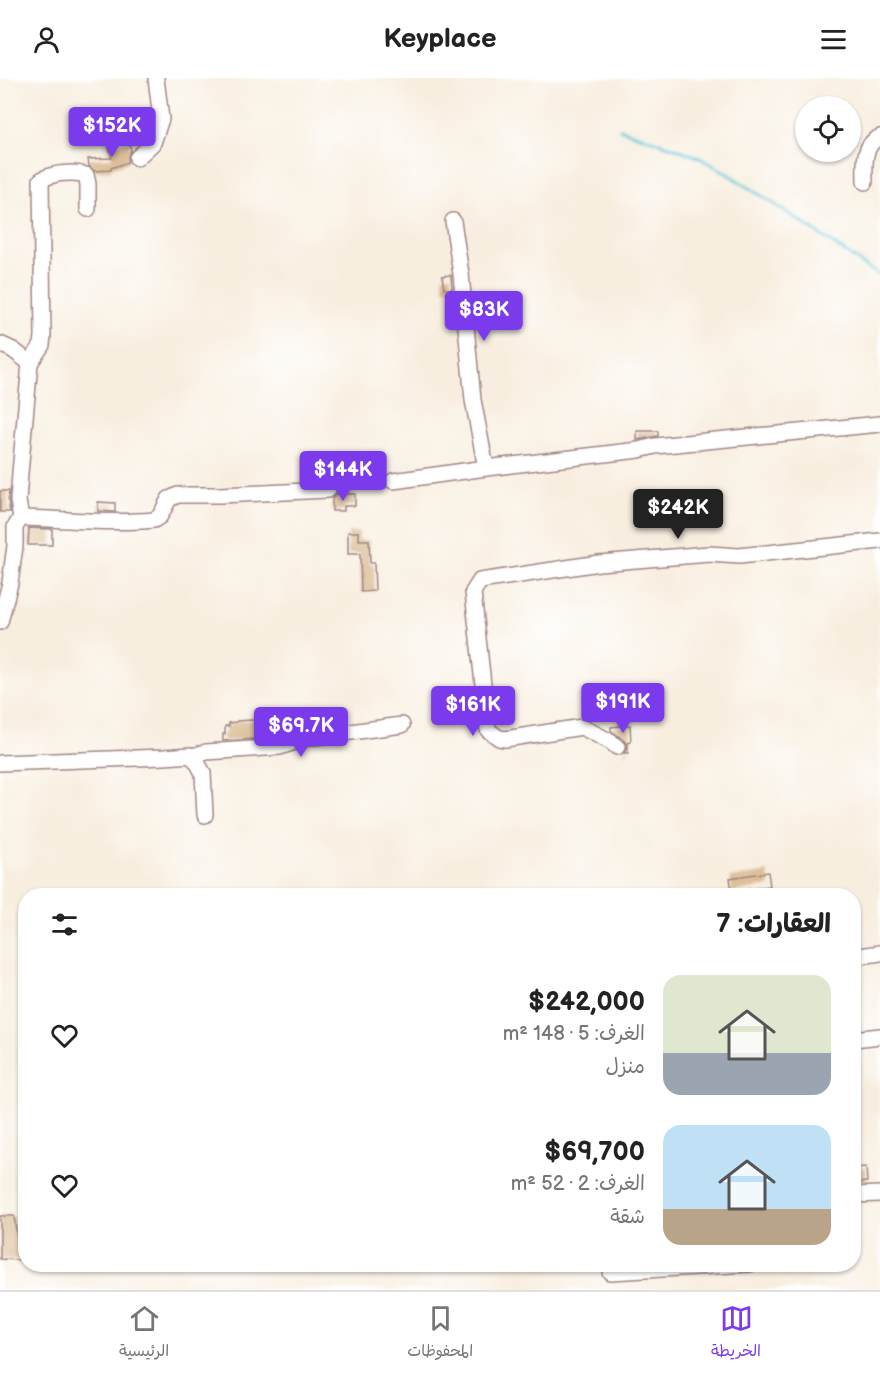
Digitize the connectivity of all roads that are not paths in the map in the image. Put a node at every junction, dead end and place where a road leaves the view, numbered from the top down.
1 (156, 78) edge
2 (880, 137) edge
3 (137, 158) dead end
4 (865, 182) dead end
5 (88, 209) dead end
6 (453, 221) dead end
7 (0, 344) edge
8 (30, 363) junction
9 (880, 424) edge
10 (486, 468) junction
11 (393, 481) dead end
12 (328, 490) dead end
13 (12, 526) edge
14 (880, 540) edge
15 (0, 622) edge
16 (402, 725) dead end
17 (617, 747) dead end
18 (193, 756) junction
19 (0, 763) edge
20 (205, 815) dead end
21 (880, 953) edge
22 (861, 956) edge
23 (880, 1036) edge
24 (861, 1038) edge
25 (880, 1194) edge
26 (861, 1195) edge

1 - 3 street
2 - 4 street
5 - 8 street
6 - 10 street
7 - 8 street
8 - 13 street
9 - 10 street
10 - 11 street
12 - 13 street
13 - 15 street
14 - 17 street
16 - 18 street
18 - 19 street
18 - 20 street
21 - 22 street
23 - 24 street
25 - 26 street

